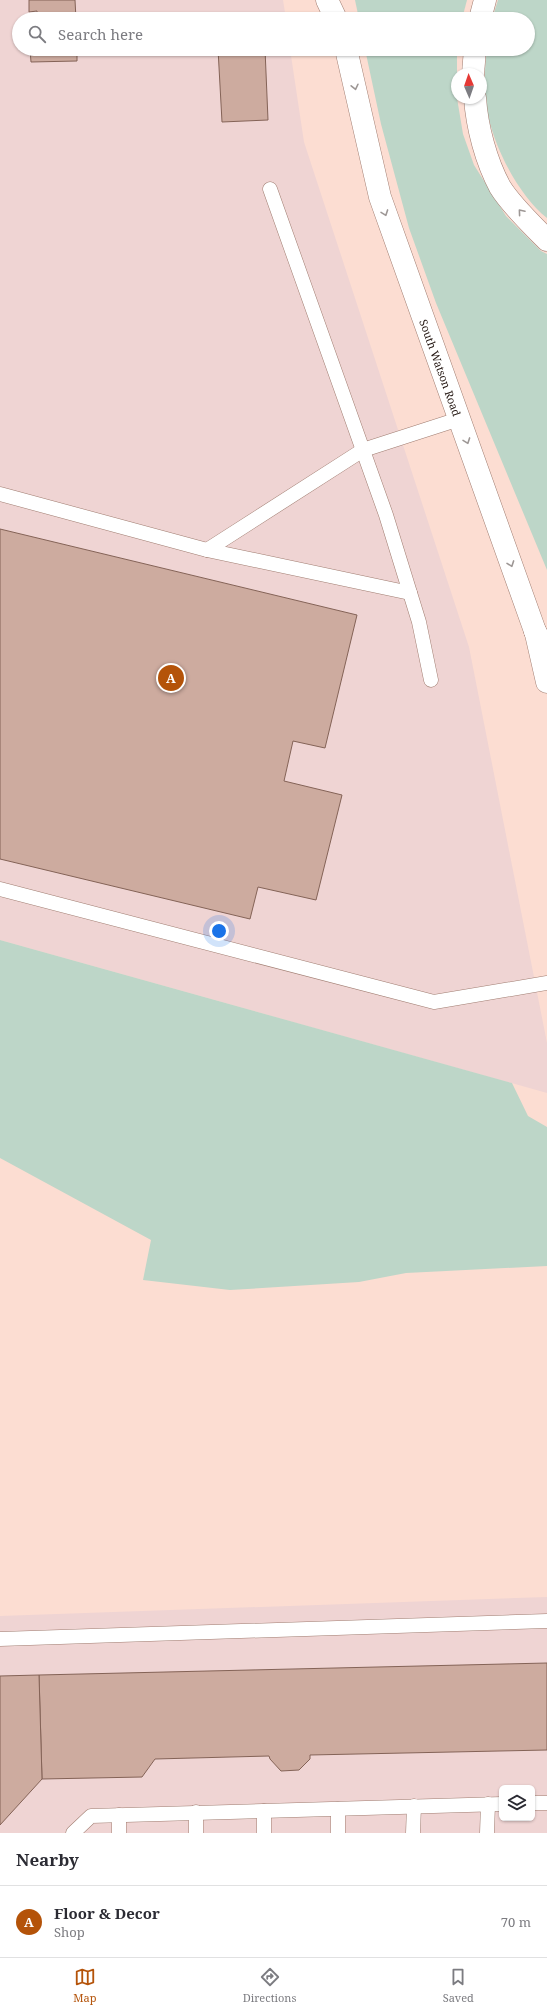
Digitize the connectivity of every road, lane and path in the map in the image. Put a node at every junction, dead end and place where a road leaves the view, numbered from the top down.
1 (327, 0) edge
2 (338, 0) edge
3 (485, 0) edge
4 (333, 12) edge
5 (340, 12) edge
6 (482, 12) edge
7 (348, 56) edge
8 (474, 56) edge
9 (473, 68) edge
10 (476, 104) edge
11 (270, 189) dead end
12 (547, 240) edge
13 (459, 419) junction
14 (363, 450) junction
15 (0, 494) edge
16 (207, 550) junction
17 (410, 593) junction
18 (535, 631) junction
19 (547, 653) edge
20 (432, 680) dead end
21 (547, 682) edge
22 (0, 889) edge
23 (547, 983) edge
24 (547, 1621) edge
25 (0, 1640) edge
26 (535, 1803) edge
27 (547, 1803) edge
28 (488, 1804) junction
29 (499, 1804) edge
30 (414, 1806) junction
31 (338, 1809) junction
32 (264, 1811) junction
33 (196, 1812) junction
34 (119, 1815) junction
35 (73, 1833) edge
36 (119, 1833) edge
37 (196, 1833) edge
38 (264, 1833) edge
39 (338, 1833) edge
40 (413, 1833) edge
41 (487, 1833) edge

1 - 4 main road
2 - 5 main road
3 - 6 main road
7 -> 13 main road, South Watson Road
8 - 9 main road
12 -> 10 main road
11 - 14 lane
13 - 14 lane
13 -> 18 main road, South Watson Road
14 - 16 lane
14 - 17 lane
15 - 16 lane
16 - 17 lane
17 - 20 lane
18 - 19 main road
18 - 21 main road, South Watson Road
22 - 23 lane
24 - 25 lane
26 - 27 lane
28 - 29 lane
28 - 30 lane
28 - 41 lane
30 - 31 lane
30 - 40 lane
31 - 32 lane
31 - 39 lane
32 - 33 lane
32 - 38 lane
33 - 34 lane
33 - 37 lane
34 - 35 lane
34 - 36 lane

